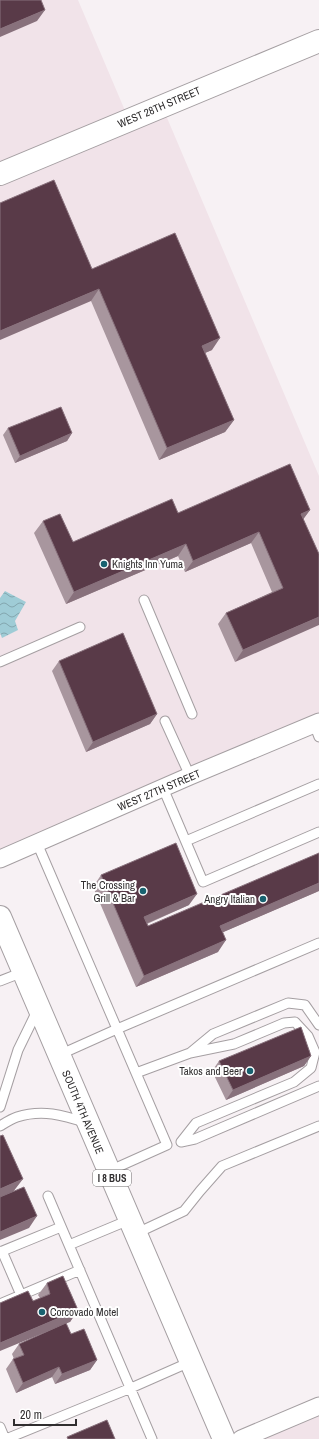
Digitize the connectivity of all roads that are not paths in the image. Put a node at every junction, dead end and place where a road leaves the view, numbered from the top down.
1 (319, 41) edge
2 (0, 174) edge
3 (144, 600) dead end
4 (80, 627) dead end
5 (0, 662) edge
6 (192, 714) dead end
7 (165, 721) dead end
8 (317, 728) edge
9 (190, 776) junction
10 (319, 784) edge
11 (163, 788) junction
12 (319, 832) edge
13 (186, 841) junction
14 (37, 843) junction
15 (0, 859) edge
16 (0, 917) edge
17 (319, 943) edge
18 (23, 972) junction
19 (0, 981) edge
20 (39, 1008) junction
21 (319, 1026) edge
22 (117, 1029) junction
23 (190, 1052) junction
24 (59, 1055) junction
25 (136, 1073) junction
26 (319, 1086) edge
27 (0, 1107) edge
28 (88, 1124) junction
29 (0, 1126) edge
30 (319, 1126) edge
31 (181, 1142) junction
32 (168, 1145) junction
33 (109, 1171) junction
34 (48, 1196) dead end
35 (61, 1227) junction
36 (132, 1227) junction
37 (69, 1246) junction
38 (1, 1252) edge
39 (80, 1270) junction
40 (21, 1295) junction
41 (0, 1304) edge
42 (190, 1362) junction
43 (131, 1388) junction
44 (319, 1406) edge
45 (0, 1427) edge
46 (6, 1439) edge
47 (152, 1439) edge
48 (224, 1439) edge
49 (241, 1439) edge

1 - 2 main road, WEST 28TH STREET
3 - 6 lane
4 - 5 lane
7 - 9 lane
8 - 9 street, WEST 27TH STREET
9 - 11 street, WEST 27TH STREET
10 - 13 lane
11 - 13 lane
11 - 14 street, WEST 27TH STREET
12 - 13 lane
14 - 15 street, WEST 27TH STREET
14 - 22 lane
16 - 18 main road, SOUTH 4TH AVENUE / I 8 BUS
17 - 22 lane
18 - 19 lane
18 - 20 main road, SOUTH 4TH AVENUE / I 8 BUS
20 - 24 main road, SOUTH 4TH AVENUE / I 8 BUS
20 - 27 lane
21 - 23 lane
22 - 24 lane
22 - 25 lane
23 - 25 lane
23 - 31 lane
24 - 28 main road, SOUTH 4TH AVENUE / I 8 BUS
25 - 32 lane
26 - 31 lane
28 - 29 lane
28 - 33 main road, SOUTH 4TH AVENUE / I 8 BUS
30 - 36 lane
31 - 32 lane
32 - 33 lane
33 - 36 main road, SOUTH 4TH AVENUE / I 8 BUS
34 - 35 lane
35 - 37 lane
35 - 38 lane
36 - 37 lane
36 - 42 main road, SOUTH 4TH AVENUE / I 8 BUS
37 - 39 lane
38 - 40 lane
39 - 40 lane
39 - 43 lane
40 - 41 lane
42 - 43 lane
42 - 48 main road, SOUTH 4TH AVENUE / I 8 BUS
43 - 46 lane
43 - 47 lane
44 - 49 street
45 - 46 lane

